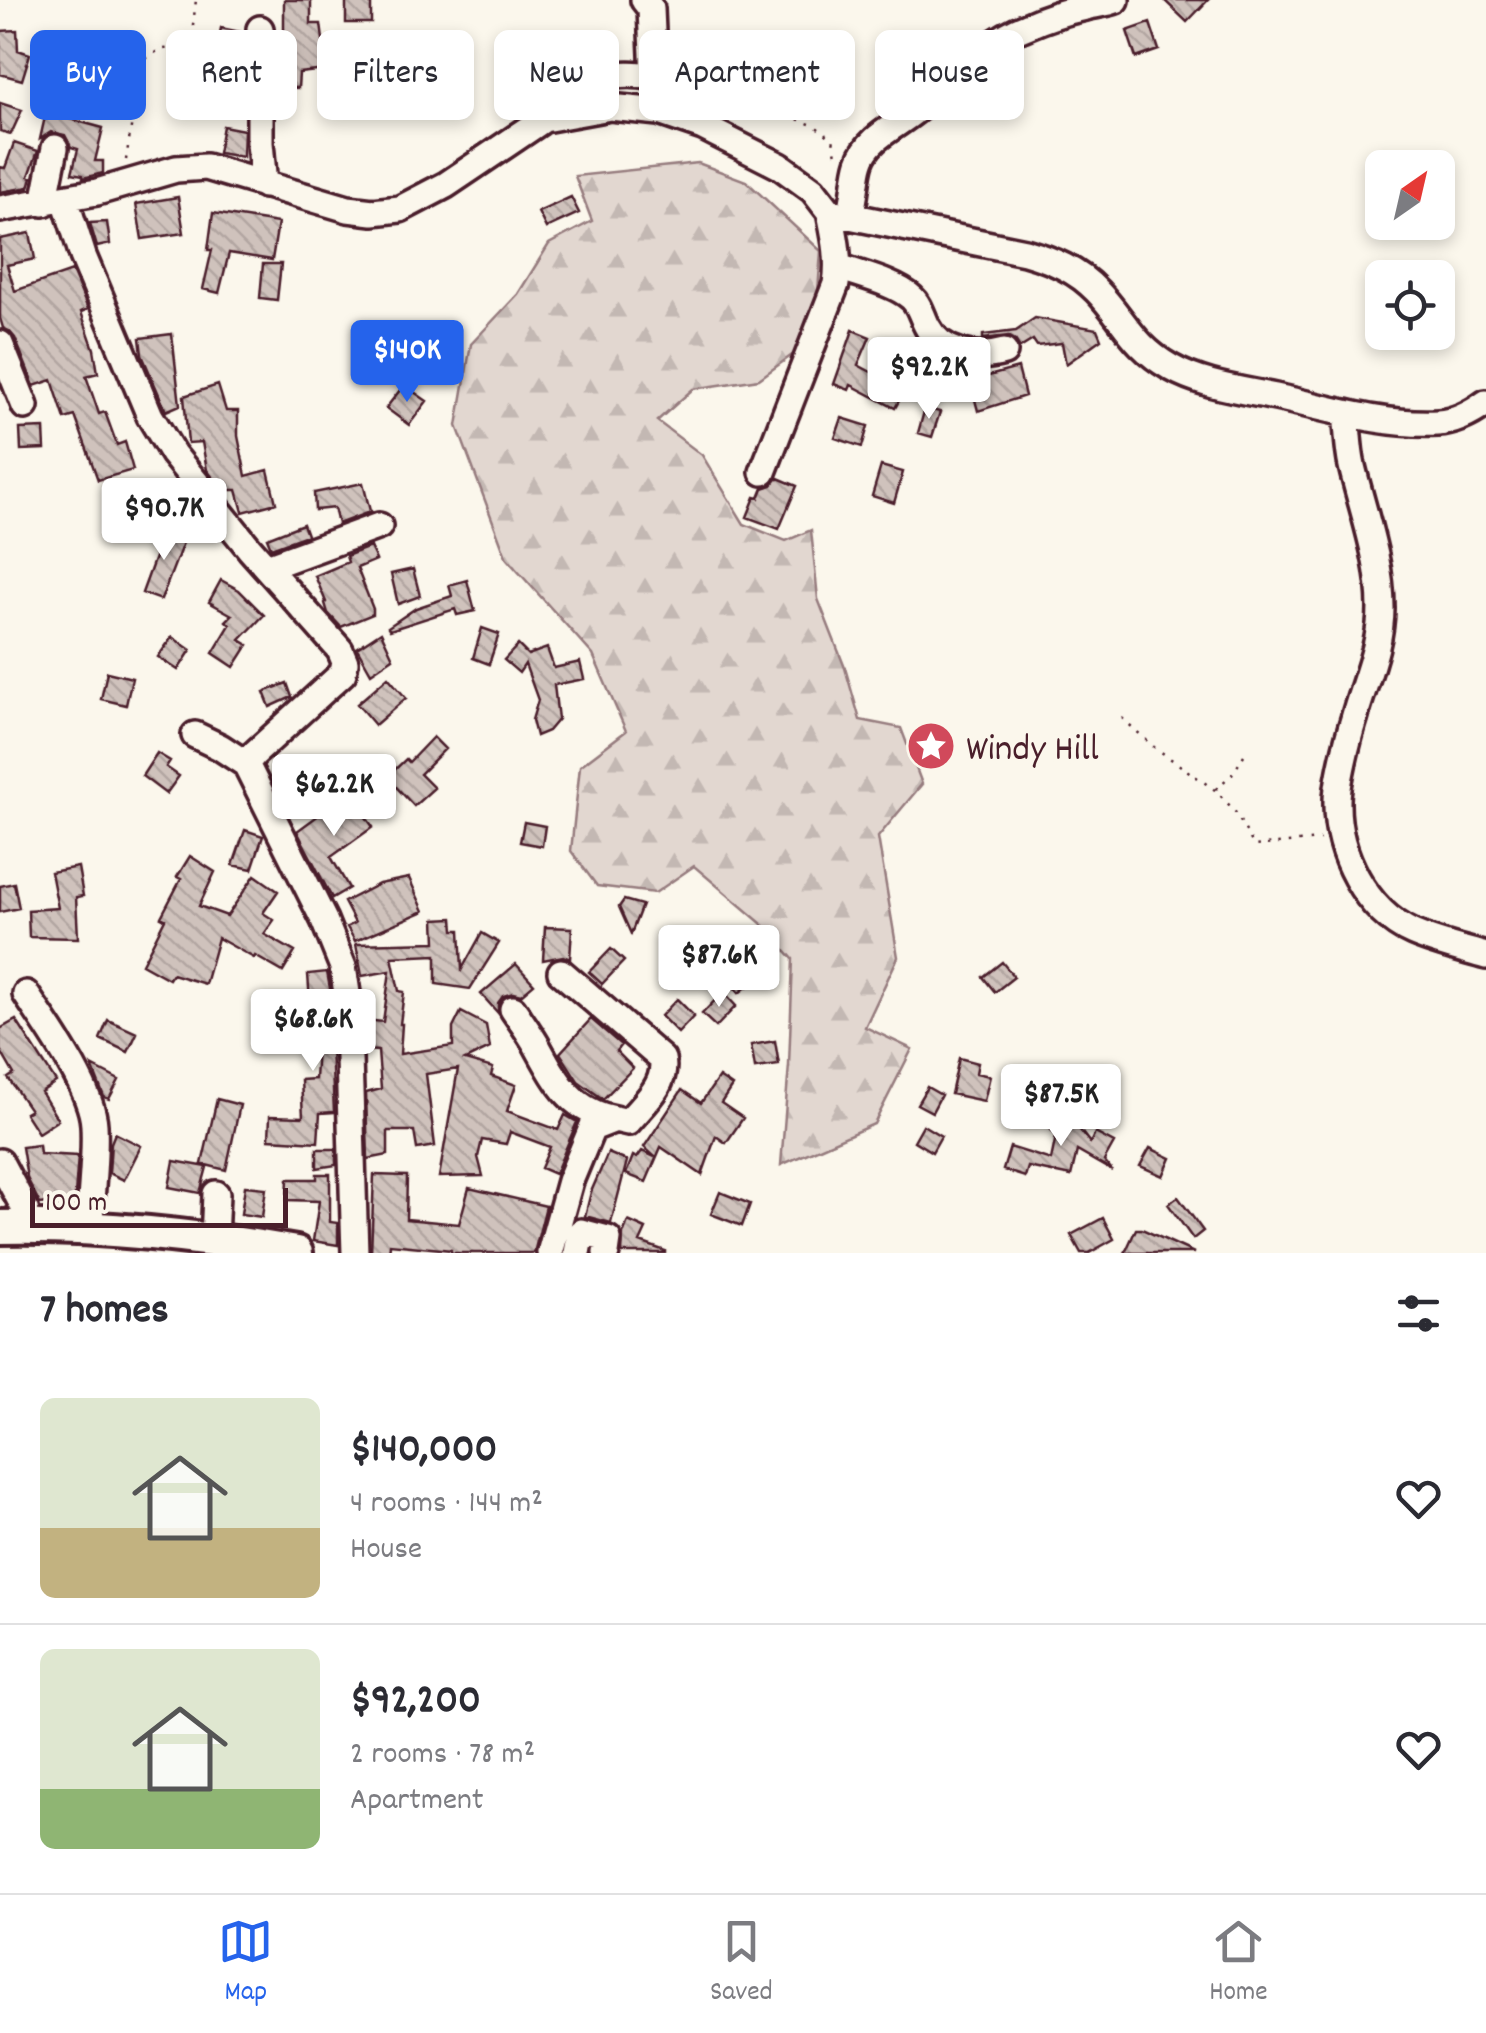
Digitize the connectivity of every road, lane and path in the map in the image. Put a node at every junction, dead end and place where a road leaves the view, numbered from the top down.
1 (196, 0) edge
2 (644, 0) edge
3 (1116, 0) edge
4 (260, 29) dead end
5 (652, 30) edge
6 (146, 59) edge
7 (619, 108) edge
8 (132, 120) edge
9 (542, 120) edge
10 (697, 120) edge
11 (797, 120) edge
12 (703, 127) junction
13 (55, 148) dead end
14 (839, 172) dead end
15 (122, 185) junction
16 (264, 186) junction
17 (55, 201) junction
18 (0, 209) edge
19 (840, 214) junction
20 (839, 266) junction
21 (0, 344) edge
22 (1004, 352) dead end
23 (1486, 403) edge
24 (25, 406) dead end
25 (1346, 413) junction
26 (763, 472) dead end
27 (378, 526) dead end
28 (267, 568) junction
29 (1122, 718) dead end
30 (195, 735) dead end
31 (1244, 755) dead end
32 (246, 764) junction
33 (1215, 790) junction
34 (1342, 838) junction
35 (1486, 956) edge
36 (561, 972) dead end
37 (26, 994) dead end
38 (513, 1009) dead end
39 (615, 1119) junction
40 (0, 1162) edge
41 (216, 1194) dead end
42 (14, 1227) edge
43 (72, 1236) edge
44 (214, 1240) junction
45 (284, 1252) edge
46 (355, 1253) edge
47 (550, 1253) edge
48 (577, 1253) edge
49 (606, 1253) edge

1 - 6 path
2 - 5 street
3 - 19 street
4 - 16 street
7 - 12 street
8 - 15 path
9 - 16 street
10 - 12 street
11 - 14 path
12 - 19 street
13 - 17 street
15 - 16 street
15 - 17 street
17 - 18 street
17 - 28 street
19 - 20 street
19 - 25 street
20 - 22 street
20 - 26 street
21 - 24 street
23 - 25 street
25 - 34 street
27 - 28 street
28 - 32 street
29 - 33 path
30 - 32 street
31 - 33 path
32 - 46 street
33 - 34 path
34 - 35 street
36 - 39 street
37 - 43 street
38 - 39 street
39 - 47 street
40 - 42 street
41 - 44 street
42 - 43 main road
43 - 44 main road
44 - 45 main road
48 - 49 street

